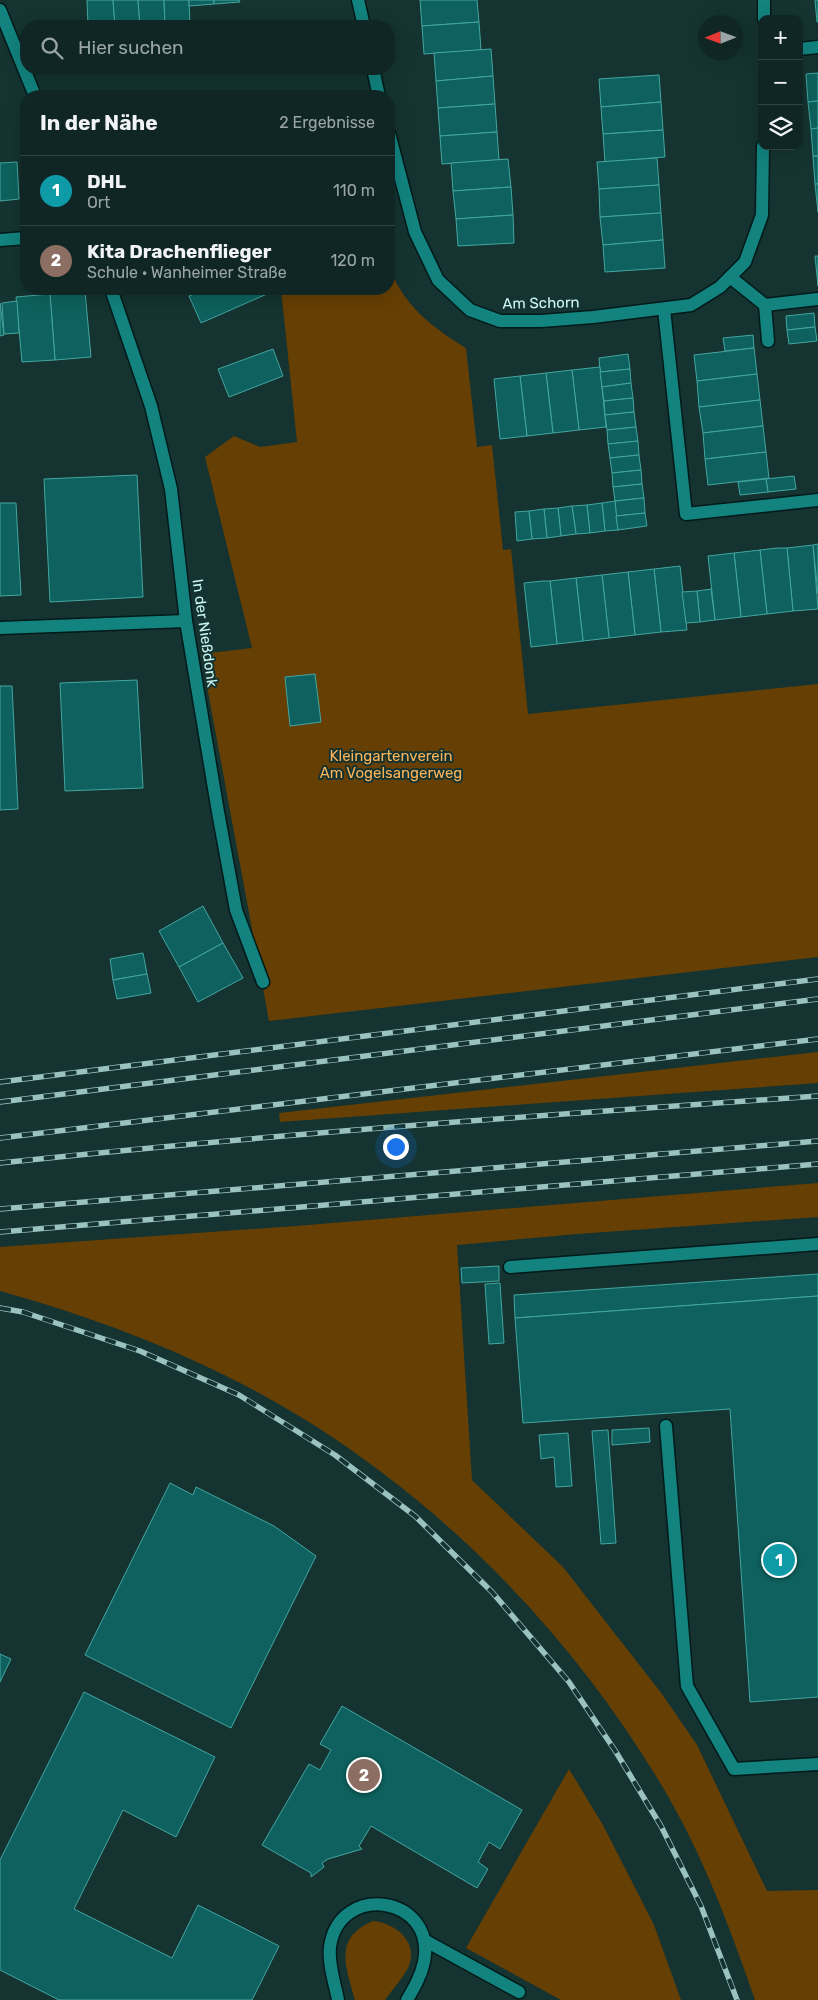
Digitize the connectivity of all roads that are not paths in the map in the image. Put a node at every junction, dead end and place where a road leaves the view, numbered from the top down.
1 (358, 0) edge
2 (764, 0) edge
3 (0, 10) edge
4 (764, 15) edge
5 (363, 20) edge
6 (818, 47) edge
7 (803, 49) edge
8 (20, 58) edge
9 (27, 75) edge
10 (374, 75) edge
11 (33, 90) edge
12 (378, 90) edge
13 (763, 150) edge
14 (395, 156) edge
15 (20, 238) edge
16 (0, 240) edge
17 (730, 277) junction
18 (113, 295) edge
19 (818, 299) edge
20 (765, 304) junction
21 (664, 310) junction
22 (768, 341) dead end
23 (818, 500) edge
24 (186, 621) junction
25 (0, 628) edge
26 (263, 982) dead end
27 (818, 1244) edge
28 (510, 1267) dead end
29 (666, 1426) dead end
30 (818, 1764) edge
31 (424, 1940) junction
32 (519, 1992) dead end
33 (338, 2000) edge
34 (407, 2000) edge

1 - 5 street
2 - 4 street
3 - 8 street
6 - 7 street
9 - 11 street
10 - 12 street
13 - 17 street, Am Schorn
14 - 21 street, Am Schorn
15 - 16 street
17 - 20 street
17 - 21 street, Am Schorn
18 - 24 street, In der Nießdonk
19 - 20 street
20 - 22 street
21 - 23 street
24 - 25 street
24 - 26 street, In der Nießdonk
27 - 28 street
29 - 30 street
31 - 32 street
31 - 33 street
31 - 34 street

